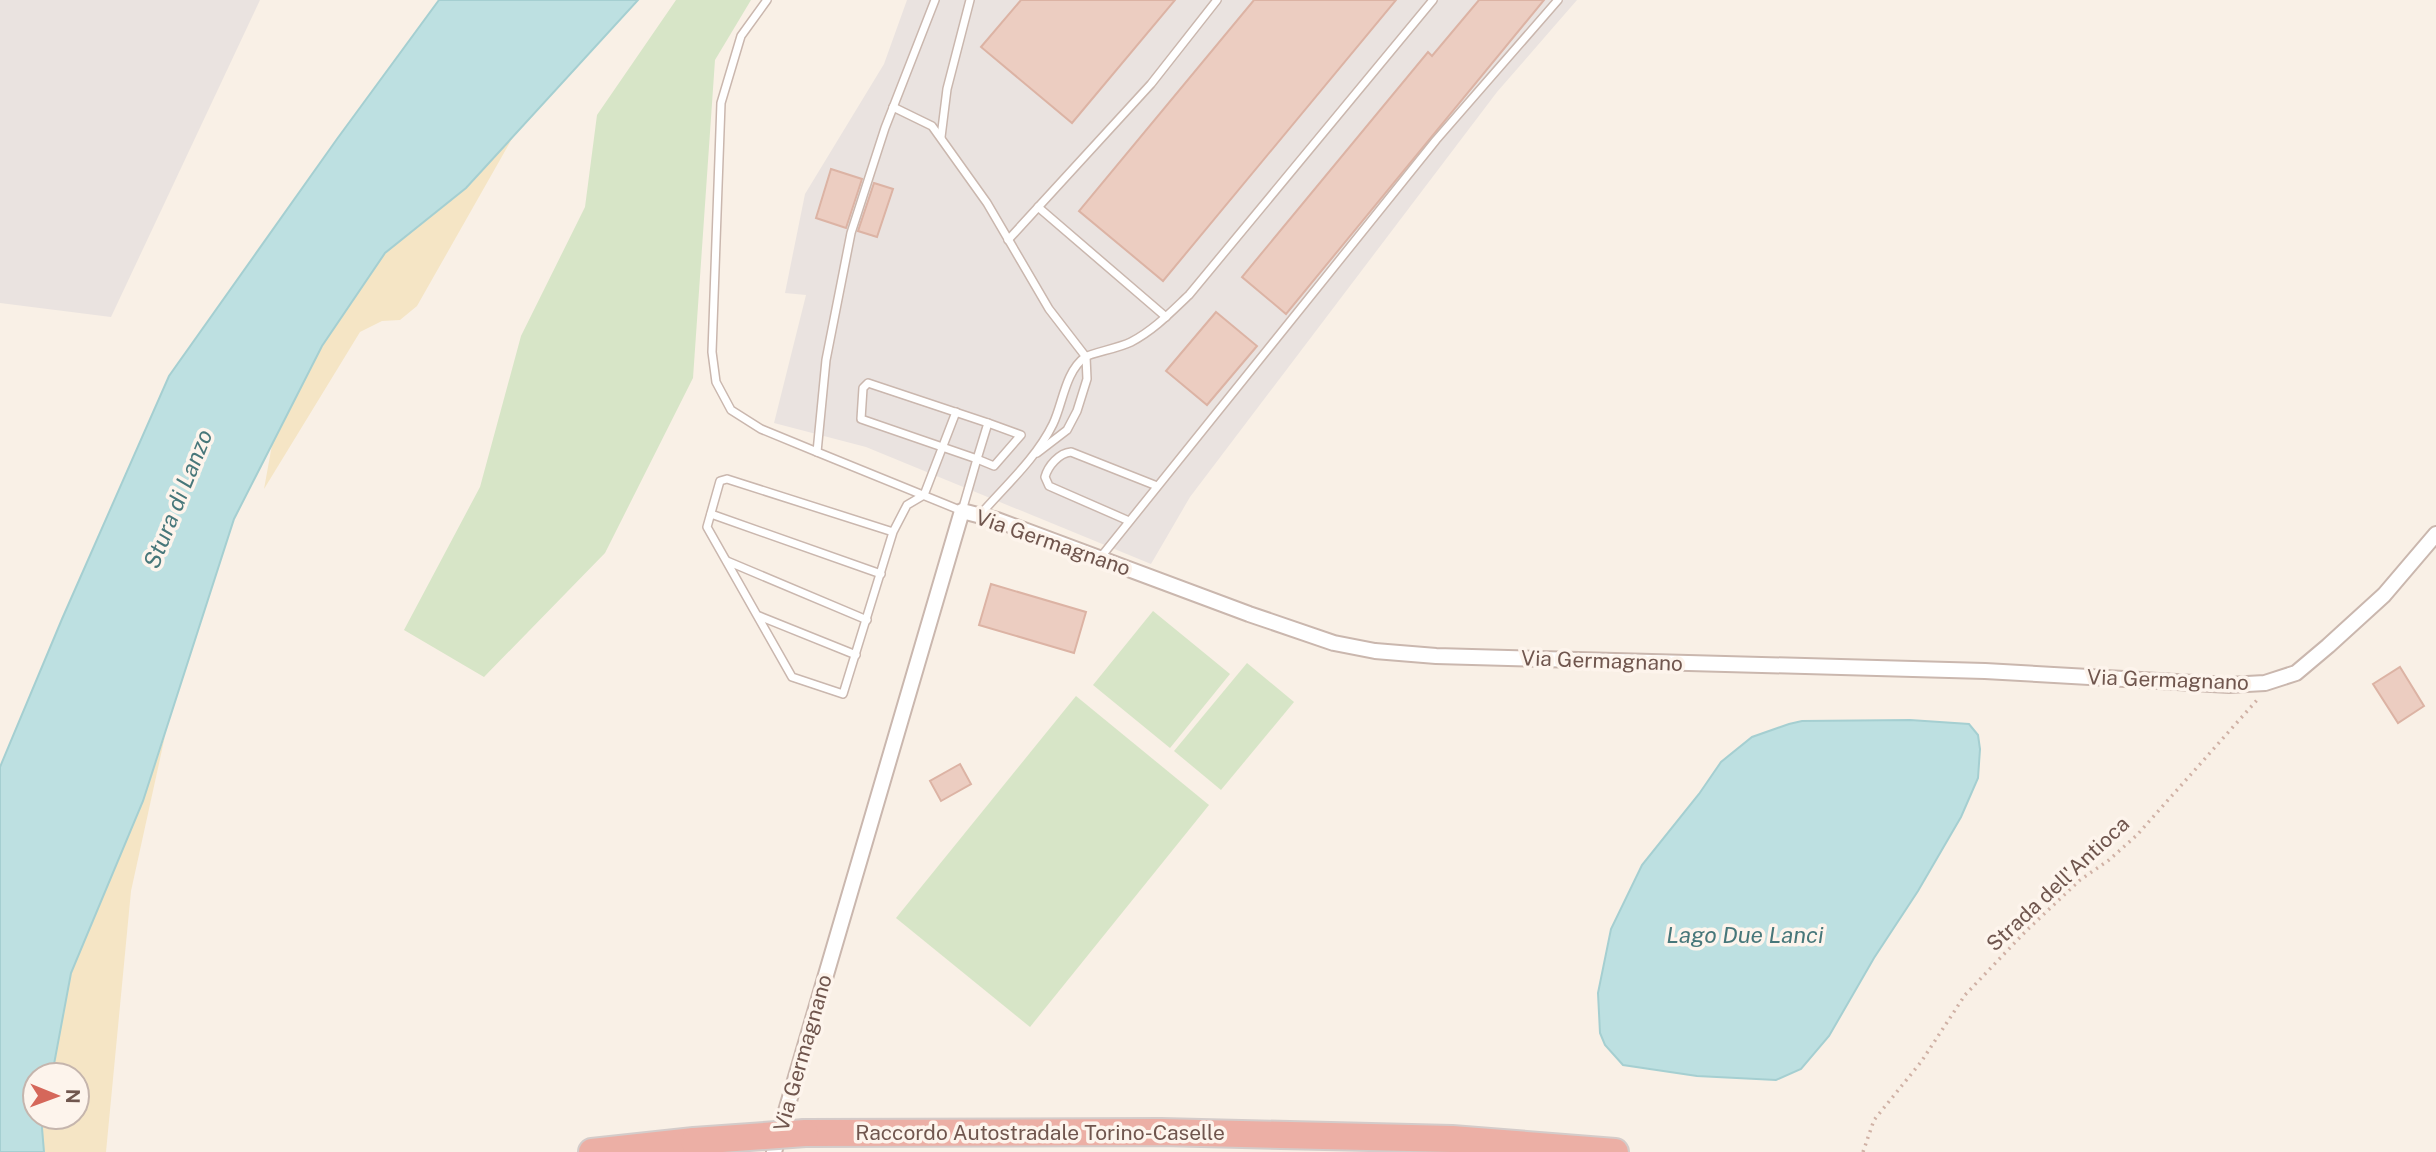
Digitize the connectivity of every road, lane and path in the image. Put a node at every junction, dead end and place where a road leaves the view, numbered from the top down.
1 (766, 0) edge
2 (935, 0) edge
3 (970, 0) edge
4 (1217, 0) edge
5 (1433, 0) edge
6 (1558, 0) edge
7 (892, 107) junction
8 (941, 138) junction
9 (1038, 207) junction
10 (1008, 240) junction
11 (1166, 317) junction
12 (1086, 357) junction
13 (956, 412) junction
14 (988, 423) junction
15 (943, 447) junction
16 (817, 452) junction
17 (1032, 456) junction
18 (976, 459) junction
19 (1157, 486) junction
20 (924, 495) junction
21 (962, 511) junction
22 (711, 514) junction
23 (978, 516) junction
24 (1129, 521) junction
25 (893, 533) junction
26 (2436, 534) edge
27 (1100, 559) junction
28 (727, 561) junction
29 (881, 575) junction
30 (758, 616) junction
31 (867, 620) junction
32 (856, 654) junction
33 (2265, 683) junction
34 (592, 1152) edge
35 (774, 1152) edge
36 (1615, 1152) edge
37 (1863, 1152) edge

1 - 16 lane, Via Germagnano
2 - 7 lane
3 - 8 lane
4 - 9 lane
5 - 11 lane
6 - 19 lane
7 - 8 lane
7 - 16 lane
8 - 10 lane
9 - 10 lane
9 - 11 lane
10 - 12 lane
11 - 12 lane
12 - 17 lane
12 - 17 lane
13 - 14 lane
13 - 15 lane
13 - 15 lane
14 - 18 lane
14 - 18 lane
15 - 18 lane
15 - 20 lane
16 - 20 lane, Via Germagnano
17 - 23 lane
18 - 21 lane
19 - 24 lane
19 - 24 lane
20 - 21 lane, Via Germagnano
20 - 25 lane
21 - 23 street, Via Germagnano
21 - 35 street, Via Germagnano
22 - 25 lane
22 - 28 lane
22 - 29 lane
23 - 27 street, Via Germagnano
24 - 27 lane
25 - 29 lane
26 - 33 street, Via Germagnano
27 - 33 street, Via Germagnano
28 - 30 lane
28 - 31 lane
29 - 31 lane
30 - 32 lane
30 - 32 lane
31 - 32 lane
33 - 37 path, Strada dell'Antioca
34 - 36 highway, Raccordo Autostradale Torino-Caselle, bridge

